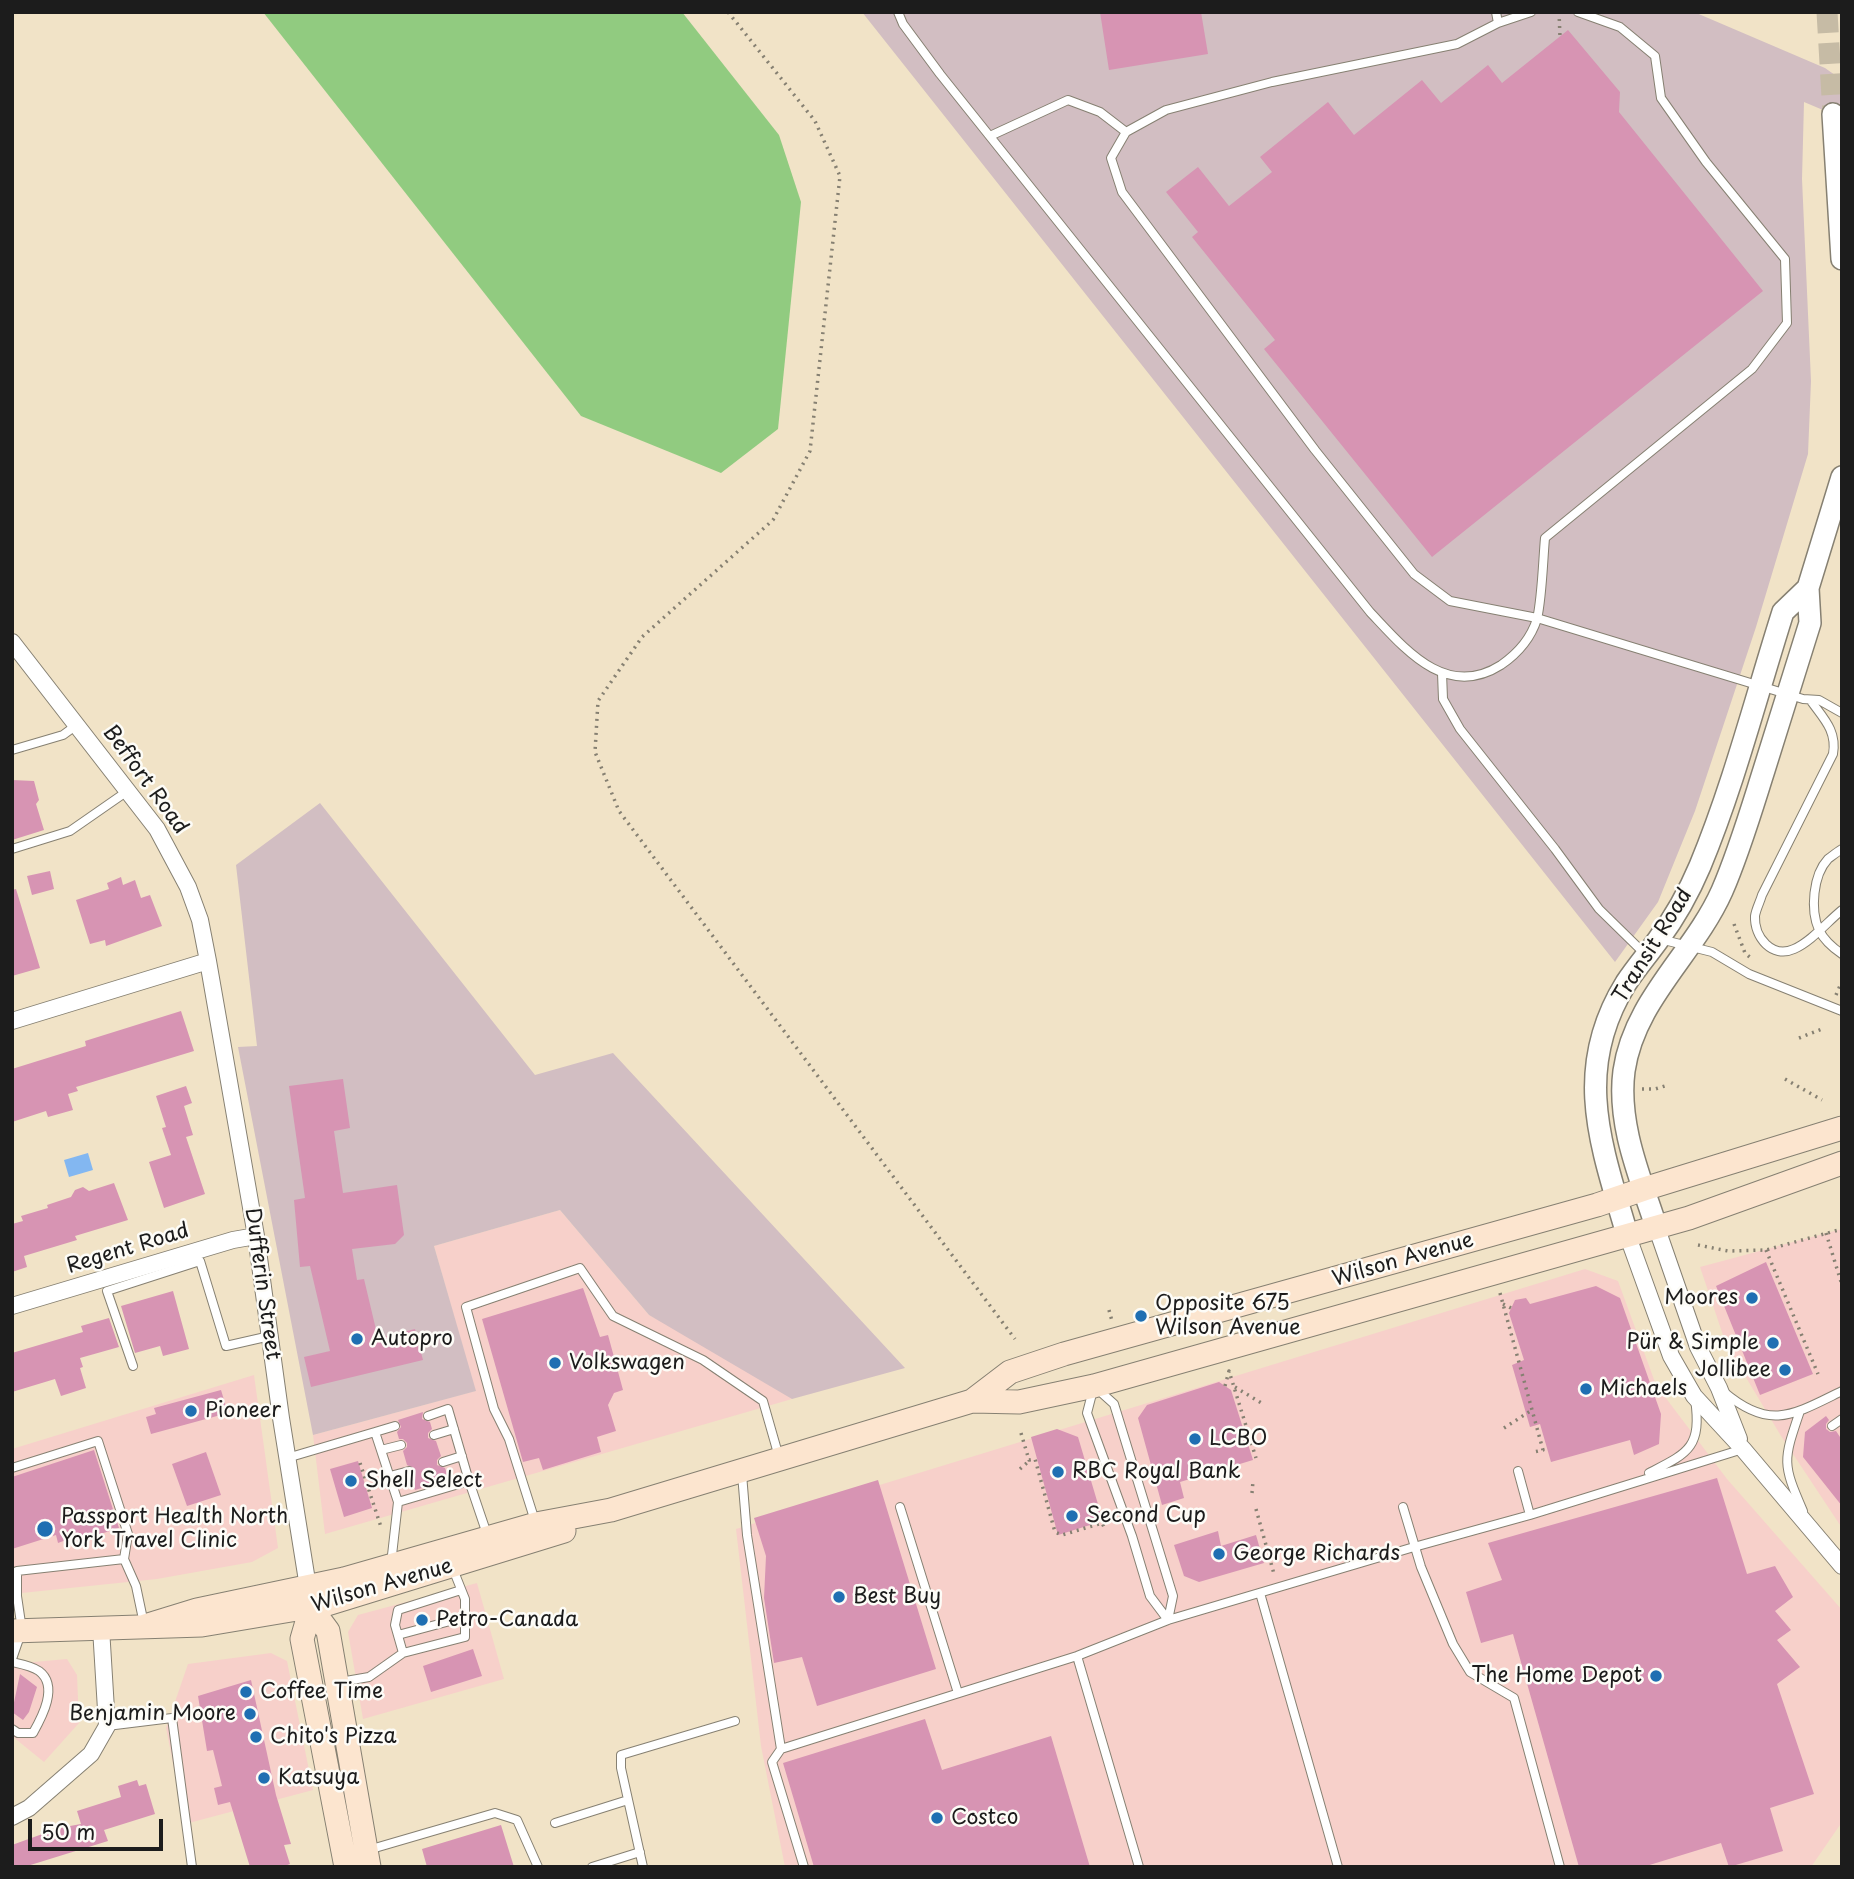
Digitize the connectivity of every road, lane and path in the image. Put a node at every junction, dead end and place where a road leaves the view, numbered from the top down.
1 (728, 12) edge
2 (898, 12) edge
3 (1496, 12) edge
4 (1531, 12) edge
5 (1559, 12) edge
6 (1578, 12) edge
7 (1499, 23) junction
8 (1560, 37) dead end
9 (1833, 114) tunnel mouth
10 (1126, 132) junction
11 (990, 136) junction
12 (1842, 259) edge
13 (1842, 477) edge
14 (1808, 588) junction
15 (1537, 618) junction
16 (12, 642) edge
17 (1442, 673) junction
18 (1760, 685) junction
19 (1788, 694) junction
20 (1811, 701) junction
21 (1842, 713) edge
22 (78, 724) junction
23 (12, 750) edge
24 (129, 790) junction
25 (12, 849) edge
26 (1842, 849) edge
27 (1842, 910) edge
28 (1734, 924) dead end
29 (1819, 929) junction
30 (1653, 947) junction
31 (1688, 947) junction
32 (1842, 954) edge
33 (208, 961) junction
34 (1758, 965) dead end
35 (1842, 981) edge
36 (1826, 992) dead end
37 (1842, 1011) edge
38 (12, 1021) edge
39 (1822, 1028) dead end
40 (1799, 1038) dead end
41 (1785, 1079) dead end
42 (1668, 1085) dead end
43 (1634, 1088) dead end
44 (1822, 1100) dead end
45 (1842, 1128) edge
46 (1842, 1163) edge
47 (1644, 1189) junction
48 (1617, 1198) junction
49 (1656, 1226) junction
50 (1842, 1229) edge
51 (1826, 1233) junction
52 (1627, 1234) junction
53 (257, 1236) junction
54 (1698, 1245) dead end
55 (1766, 1250) junction
56 (169, 1265) junction
57 (105, 1285) junction
58 (1842, 1285) edge
59 (1500, 1293) dead end
60 (1503, 1304) junction
61 (12, 1306) edge
62 (1511, 1308) dead end
63 (270, 1336) junction
64 (1015, 1339) dead end
65 (1082, 1349) junction
66 (133, 1366) dead end
67 (1818, 1374) dead end
68 (1094, 1386) junction
69 (1225, 1386) dead end
70 (1234, 1387) junction
71 (1719, 1388) junction
72 (1842, 1391) edge
73 (1695, 1396) junction
74 (972, 1401) junction
75 (1263, 1404) dead end
76 (1532, 1410) junction
77 (1800, 1411) junction
78 (428, 1416) dead end
79 (1842, 1419) edge
80 (395, 1426) dead end
81 (1832, 1426) dead end
82 (1504, 1428) dead end
83 (454, 1429) junction
84 (375, 1432) junction
85 (1021, 1433) dead end
86 (434, 1435) dead end
87 (401, 1445) dead end
88 (1743, 1449) junction
89 (381, 1450) junction
90 (1534, 1452) dead end
91 (462, 1456) junction
92 (287, 1458) junction
93 (1256, 1458) dead end
94 (780, 1460) junction
95 (1029, 1460) junction
96 (443, 1462) dead end
97 (360, 1463) dead end
98 (12, 1468) edge
99 (1020, 1469) dead end
100 (409, 1471) dead end
101 (742, 1471) junction
102 (1518, 1471) dead end
103 (390, 1476) junction
104 (470, 1481) junction
105 (1253, 1481) dead end
106 (1632, 1482) junction
107 (1252, 1493) dead end
108 (398, 1502) junction
109 (900, 1507) dead end
110 (1403, 1507) dead end
111 (1256, 1509) dead end
112 (611, 1510) junction
113 (1530, 1515) junction
114 (536, 1524) junction
115 (1809, 1526) junction
116 (1104, 1527) dead end
117 (381, 1528) dead end
118 (488, 1536) junction
119 (1414, 1547) junction
120 (124, 1559) junction
121 (12, 1562) edge
122 (391, 1565) junction
123 (452, 1566) junction
124 (1842, 1566) edge
125 (17, 1571) junction
126 (1273, 1574) dead end
127 (461, 1590) junction
128 (1260, 1592) junction
129 (309, 1597) junction
130 (465, 1616) junction
131 (1168, 1620) junction
132 (145, 1626) junction
133 (101, 1629) junction
134 (17, 1630) edge
135 (398, 1635) junction
136 (403, 1653) junction
137 (1077, 1656) junction
138 (12, 1660) edge
139 (337, 1683) junction
140 (958, 1693) junction
141 (735, 1721) dead end
142 (107, 1726) junction
143 (12, 1728) edge
144 (781, 1749) junction
145 (628, 1800) junction
146 (12, 1816) edge
147 (555, 1823) dead end
148 (640, 1852) junction
149 (367, 1858) edge
150 (192, 1867) edge
151 (346, 1867) edge
152 (538, 1867) edge
153 (592, 1867) edge
154 (643, 1867) edge
155 (804, 1867) edge
156 (1139, 1867) edge
157 (1338, 1867) edge
158 (1560, 1867) edge

1 - 64 path
2 - 11 lane
3 - 7 lane
4 - 7 lane
5 - 8 path
6 - 15 lane
7 - 10 lane
9 - 12 street
10 - 11 lane
10 - 15 lane
11 - 17 lane
13 - 14 street, Transit Road
14 - 18 street, Transit Road
14 - 19 street, Transit Road
15 - 17 lane
15 - 18 lane
16 - 22 street, Beffort Road
17 - 30 lane
18 - 19 lane
18 - 30 street, Transit Road
19 - 20 lane
19 - 31 street, Transit Road
20 - 21 lane
20 - 29 lane
22 - 23 lane
22 - 24 street, Beffort Road
24 - 25 lane
24 - 33 street, Beffort Road
26 - 29 lane
27 - 29 lane
28 - 34 path
29 - 32 lane
30 - 31 lane
30 - 48 street, Transit Road
31 - 37 lane
31 - 47 street, Transit Road
33 - 38 street
33 - 53 street, Dufferin Street
35 - 36 path
39 - 40 path
41 - 44 path
42 - 43 path
45 - 47 main road, Wilson Avenue
46 - 49 main road, Wilson Avenue
47 - 48 main road, Wilson Avenue
47 - 49 street, Transit Road
48 - 52 street, Transit Road
48 - 65 main road, Wilson Avenue
49 - 52 main road, Wilson Avenue
49 - 71 street
50 - 51 path
51 - 55 path
51 - 58 path
52 - 68 main road, Wilson Avenue
52 - 73 street
53 - 56 street, Regent Road
53 - 63 street, Dufferin Street
54 - 55 path
55 - 67 path
56 - 57 street, Regent Road
56 - 63 lane
57 - 61 street, Regent Road
57 - 66 lane
59 - 60 path
60 - 62 path
60 - 76 path
63 - 92 street, Dufferin Street
65 - 68 main road
65 - 74 main road, Wilson Avenue
68 - 74 main road, Wilson Avenue
68 - 131 lane
68 - 131 lane
69 - 70 path
70 - 75 path
70 - 93 path
71 - 77 lane
71 - 88 street
72 - 77 lane
73 - 88 street
73 - 106 lane
74 - 94 main road, Wilson Avenue
76 - 82 path
76 - 90 path
77 - 115 lane
78 - 83 lane
79 - 81 lane
80 - 84 lane
83 - 86 lane
83 - 91 lane
84 - 89 lane
84 - 92 lane
85 - 95 path
87 - 89 lane
88 - 106 lane
88 - 115 street
89 - 103 lane
91 - 96 lane
91 - 104 lane
92 - 129 street, Dufferin Street
94 - 101 main road, Wilson Avenue
94 - 114 lane
95 - 99 path
95 - 116 path
97 - 117 path
98 - 120 lane
100 - 103 lane
101 - 112 main road, Wilson Avenue
101 - 144 lane
102 - 113 lane
103 - 108 lane
104 - 108 lane
104 - 118 lane
105 - 107 path
106 - 113 lane
108 - 122 lane
109 - 140 lane
110 - 119 lane
111 - 126 path
112 - 114 main road, Wilson Avenue
112 - 123 main road, Wilson Avenue
113 - 119 lane
114 - 118 main road, Wilson Avenue
115 - 124 street
118 - 122 main road, Wilson Avenue
119 - 128 lane
119 - 158 lane
120 - 125 lane
120 - 132 lane
121 - 125 lane
122 - 129 main road, Wilson Avenue
123 - 127 lane
123 - 129 main road, Wilson Avenue
125 - 134 lane
127 - 130 lane
127 - 135 lane
128 - 131 lane
128 - 157 lane
129 - 132 main road, Wilson Avenue
129 - 139 main road, Dufferin Street
129 - 151 main road, Dufferin Street
130 - 135 lane
130 - 136 lane
131 - 137 lane
132 - 133 main road, Wilson Avenue
133 - 134 main road, Wilson Avenue
133 - 142 street
134 - 138 lane
135 - 136 lane
136 - 139 lane
137 - 140 lane
137 - 156 lane
138 - 143 lane
139 - 149 main road, Dufferin Street
140 - 144 lane
141 - 145 lane
142 - 146 street
142 - 150 lane
144 - 155 lane
145 - 147 lane
145 - 148 lane
148 - 153 lane
148 - 154 lane
149 - 152 lane

